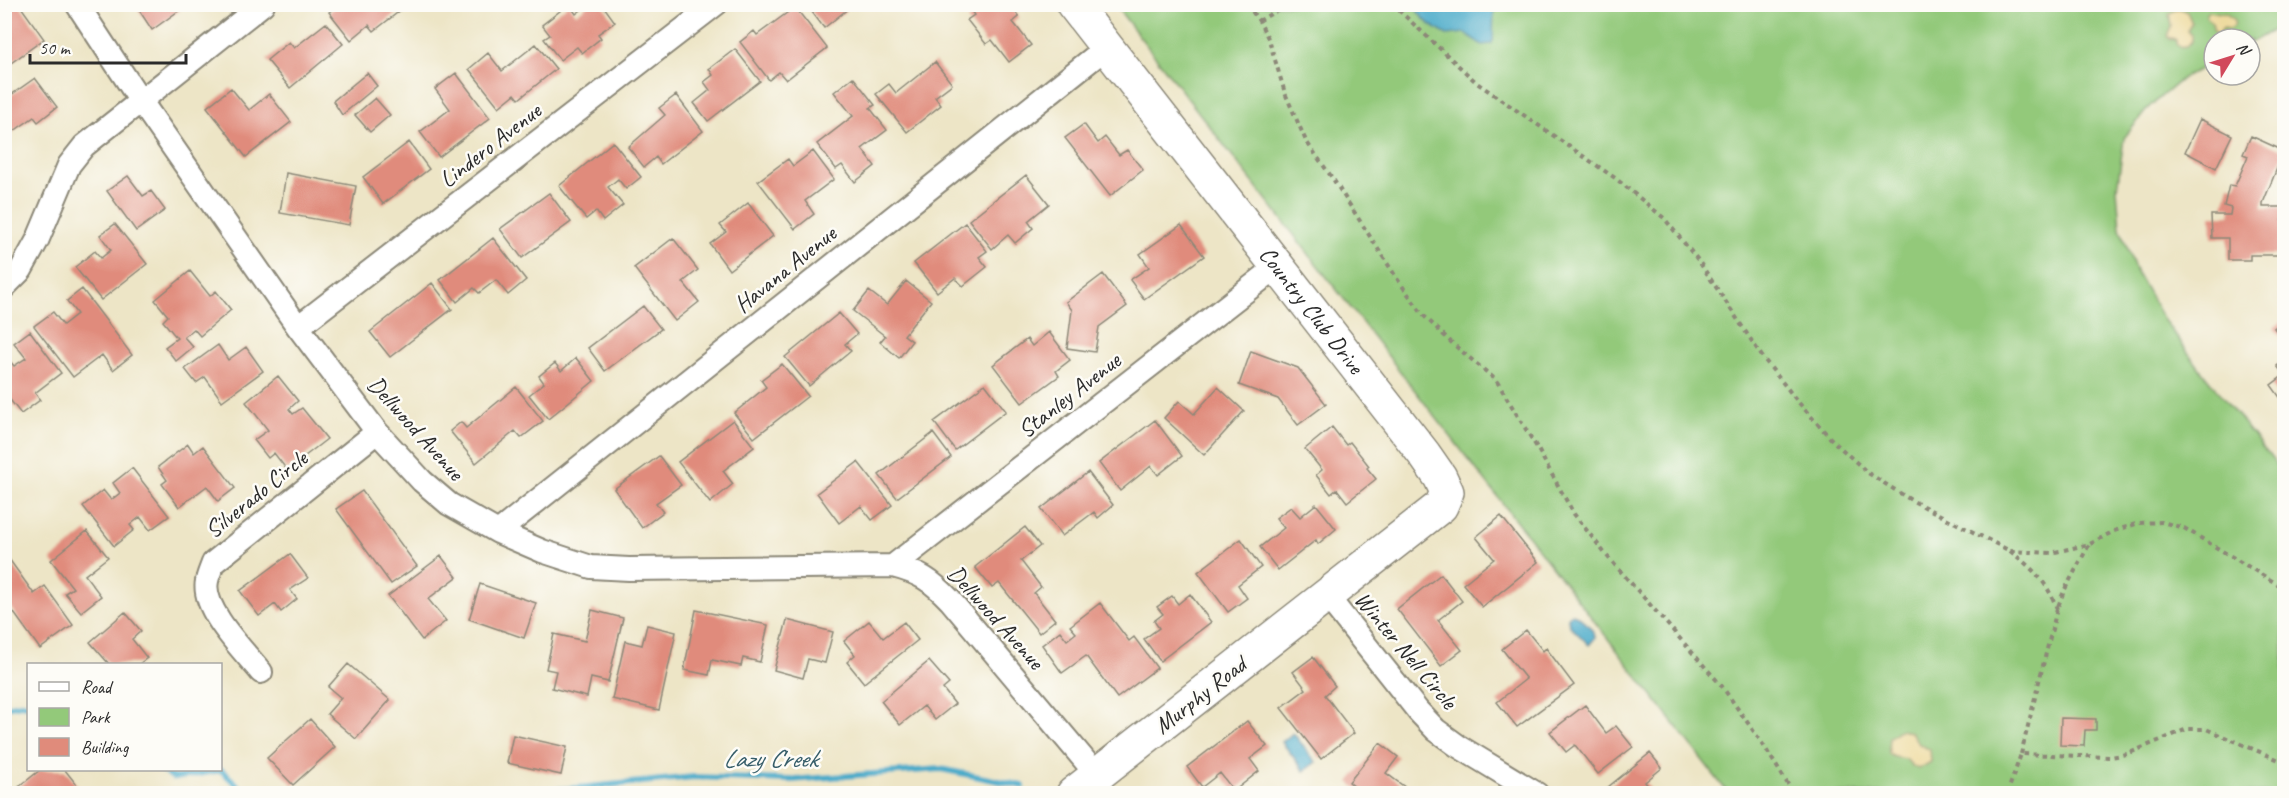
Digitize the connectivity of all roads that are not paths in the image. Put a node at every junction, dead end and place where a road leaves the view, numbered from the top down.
1 (77, 4) edge
2 (263, 4) edge
3 (716, 4) edge
4 (1073, 4) edge
5 (1107, 47) junction
6 (140, 100) junction
7 (1278, 266) junction
8 (4, 287) edge
9 (298, 327) junction
10 (377, 432) junction
11 (498, 532) junction
12 (893, 566) junction
13 (1327, 596) junction
14 (261, 672) dead end
15 (1085, 784) edge
16 (1537, 794) edge

1 - 6 street, Dellwood Avenue
2 - 6 street
3 - 9 street, Lindero Avenue
4 - 5 street, Country Club Drive
5 - 7 street, Country Club Drive
5 - 11 street, Havana Avenue
6 - 8 street
6 - 9 street, Dellwood Avenue
7 - 12 street, Stanley Avenue
7 - 13 street, Country Club Drive
9 - 10 street, Dellwood Avenue
10 - 11 street, Dellwood Avenue
10 - 14 street, Silverado Circle
11 - 12 street, Dellwood Avenue
12 - 15 street, Dellwood Avenue
13 - 15 street, Murphy Road
13 - 16 street, Winter Nell Circle

